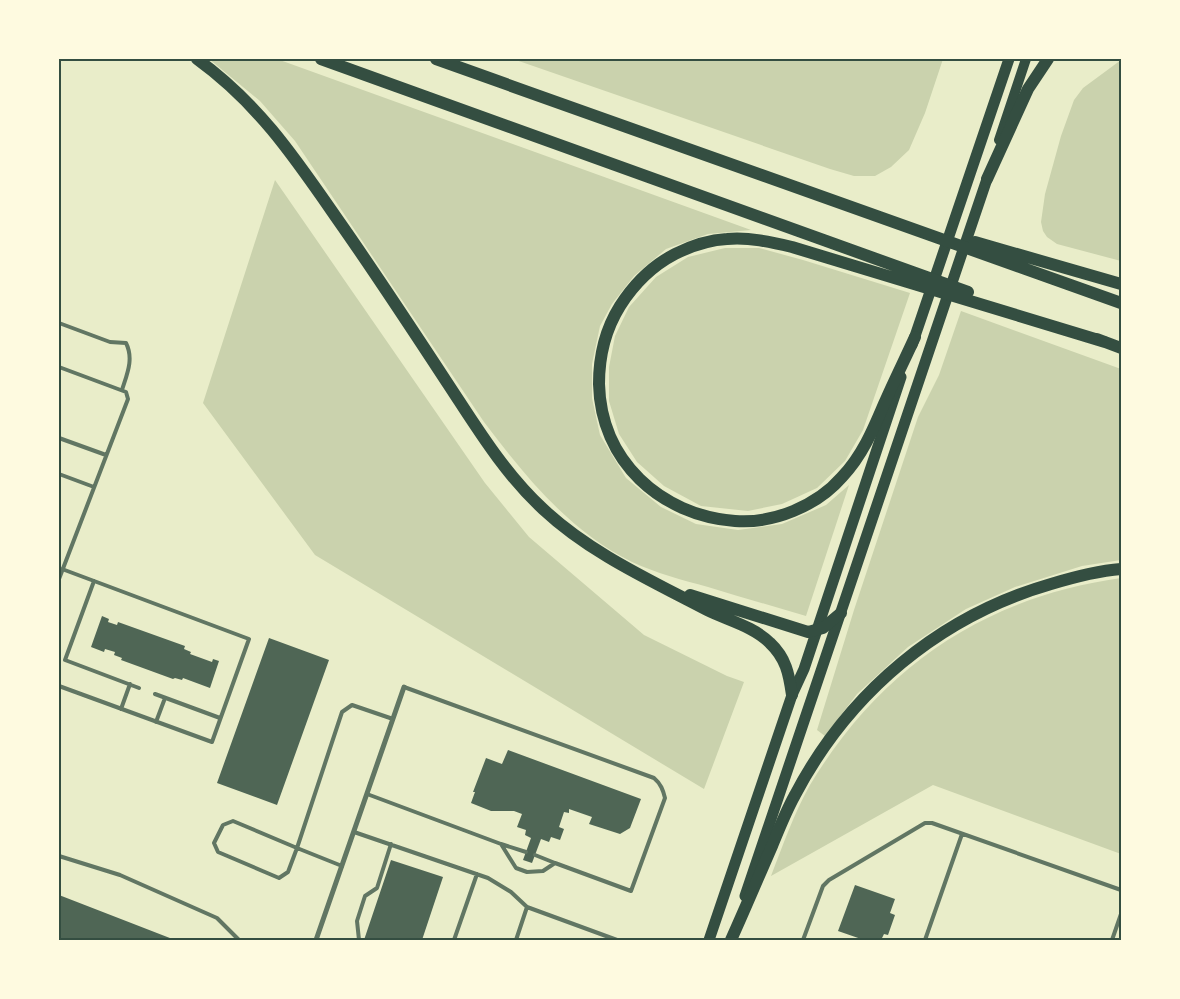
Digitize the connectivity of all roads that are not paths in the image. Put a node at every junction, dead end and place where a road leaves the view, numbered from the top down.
1 (197, 59) edge
2 (321, 59) edge
3 (436, 59) edge
4 (1009, 59) edge
5 (1026, 59) edge
6 (1048, 59) edge
7 (987, 179) junction
8 (883, 217) junction
9 (1121, 284) edge
10 (1121, 303) edge
11 (59, 323) edge
12 (915, 337) junction
13 (1105, 342) junction
14 (1121, 348) edge
15 (59, 367) edge
16 (122, 390) junction
17 (59, 438) edge
18 (106, 455) junction
19 (59, 474) edge
20 (94, 486) junction
21 (62, 569) junction
22 (1121, 569) edge
23 (59, 579) edge
24 (94, 581) junction
25 (664, 588) junction
26 (840, 613) junction
27 (817, 631) junction
28 (130, 684) junction
29 (59, 686) edge
30 (404, 687) joint
31 (139, 688) dead end
32 (155, 694) dead end
33 (792, 695) junction
34 (165, 698) junction
35 (121, 709) junction
36 (220, 718) junction
37 (393, 719) junction
38 (156, 722) junction
39 (367, 794) junction
40 (354, 832) junction
41 (962, 834) junction
42 (391, 844) junction
43 (501, 844) junction
44 (297, 848) junction
45 (526, 852) dead end
46 (535, 855) dead end
47 (59, 856) edge
48 (555, 863) junction
49 (342, 866) junction
50 (478, 874) junction
51 (1121, 890) edge
52 (527, 907) junction
53 (1121, 914) edge
54 (239, 940) edge
55 (316, 940) edge
56 (359, 940) edge
57 (454, 940) edge
58 (516, 940) edge
59 (617, 940) edge
60 (709, 940) edge
61 (730, 940) edge
62 (803, 940) edge
63 (925, 940) edge
64 (1112, 940) edge

1 - 25 highway
2 - 13 highway
3 - 8 highway
4 - 12 main road
5 - 7 main road
6 - 7 highway
7 - 26 main road
8 - 9 highway
8 - 10 highway
11 - 16 lane
12 - 13 highway
12 - 27 main road
13 - 14 highway
15 - 16 lane
16 - 18 lane
17 - 18 lane
18 - 20 lane
19 - 20 lane
20 - 21 lane
21 - 23 lane
21 - 24 lane
22 - 61 highway
24 - 28 lane
24 - 36 lane
25 - 27 highway
25 - 33 highway
26 - 27 highway
26 - 61 main road
27 - 33 main road
28 - 31 lane
28 - 35 lane
29 - 35 lane
30 - 37 street
30 - 48 lane
32 - 34 lane
33 - 60 main road
34 - 36 lane
34 - 38 lane
35 - 38 lane
36 - 38 lane
37 - 39 street
37 - 44 lane
39 - 40 street
39 - 43 lane
40 - 42 lane
40 - 49 street
41 - 51 lane
41 - 62 lane
41 - 63 lane
42 - 50 lane
42 - 56 lane
43 - 45 lane
43 - 48 lane
44 - 44 lane
44 - 49 lane
46 - 48 lane
47 - 54 lane
49 - 55 street
50 - 52 lane
50 - 57 lane
52 - 58 lane
52 - 59 lane
53 - 64 lane

